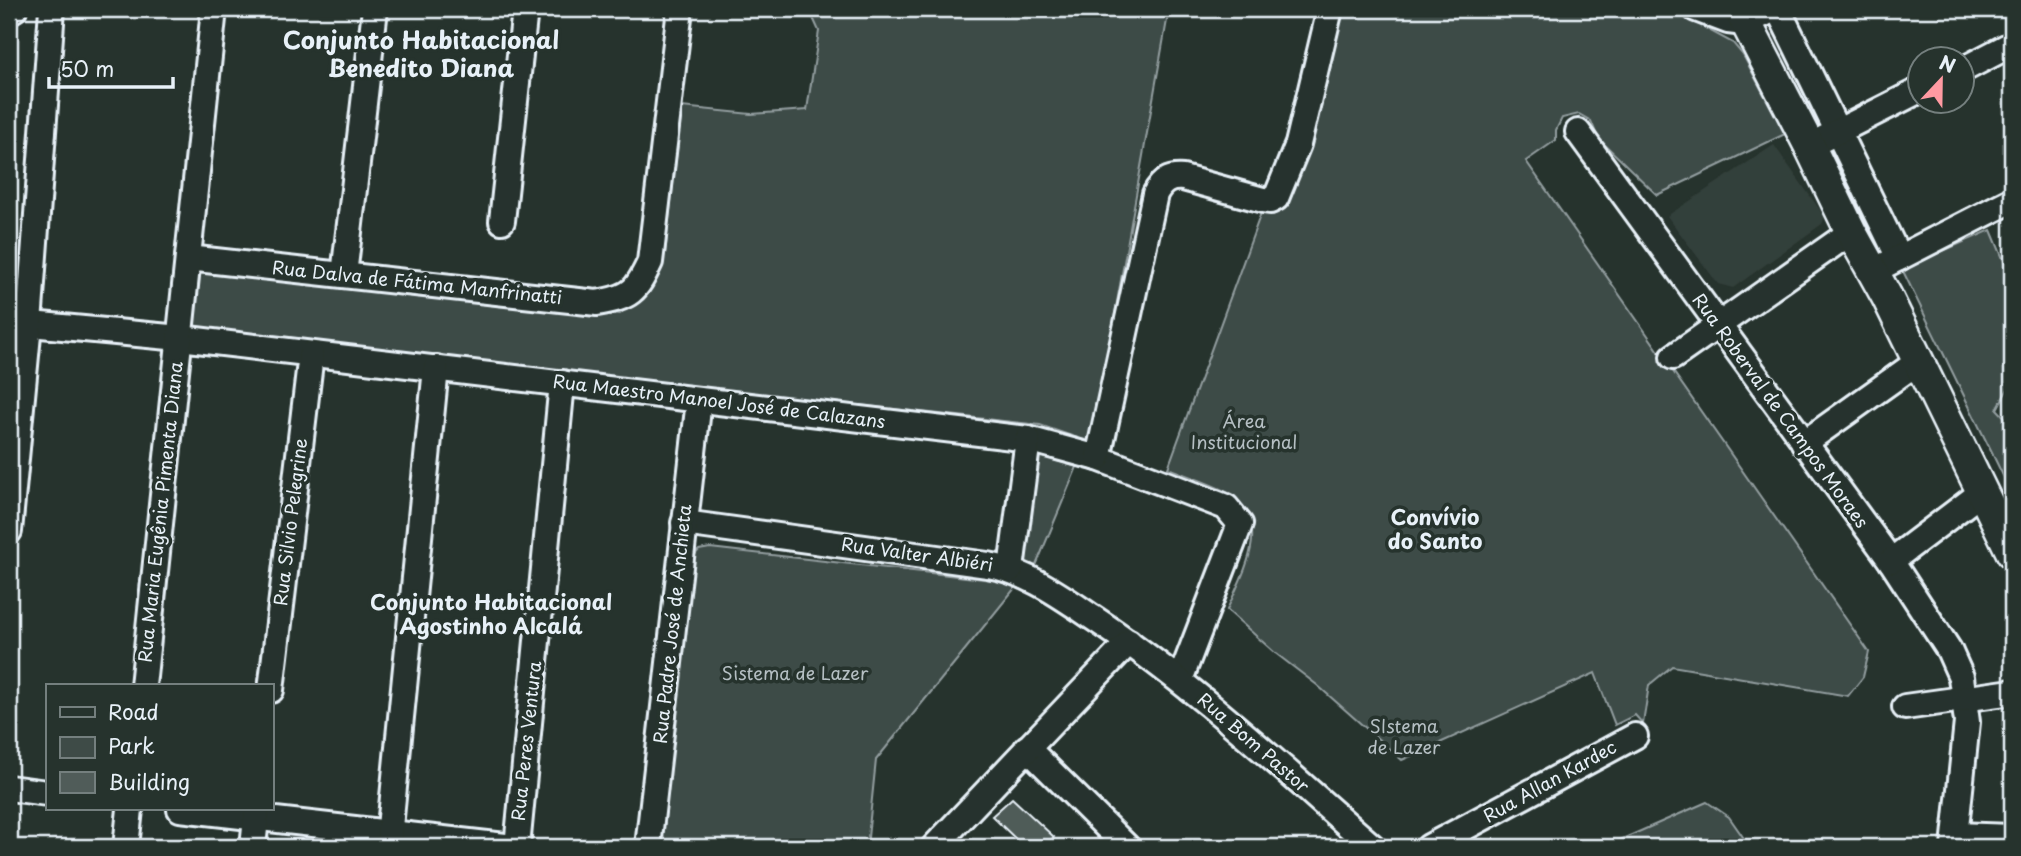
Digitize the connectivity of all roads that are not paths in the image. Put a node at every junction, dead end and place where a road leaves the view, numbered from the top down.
1 (14, 9) edge
2 (52, 9) edge
3 (214, 9) edge
4 (375, 9) edge
5 (525, 9) edge
6 (680, 9) edge
7 (1330, 9) edge
8 (1696, 9) edge
9 (1777, 9) edge
10 (9, 12) edge
11 (1742, 16) edge
12 (2012, 44) edge
13 (1976, 62) edge
14 (1906, 97) edge
15 (1838, 131) junction
16 (1578, 132) dead end
17 (1810, 147) junction
18 (2012, 200) edge
19 (502, 220) dead end
20 (1851, 232) junction
21 (188, 258) junction
22 (1886, 264) junction
23 (344, 275) junction
24 (19, 323) edge
25 (1719, 326) junction
26 (180, 338) junction
27 (311, 354) junction
28 (1673, 357) dead end
29 (1919, 361) junction
30 (436, 368) junction
31 (562, 383) junction
32 (699, 400) junction
33 (1027, 439) junction
34 (1804, 443) junction
35 (1098, 458) junction
36 (1982, 492) junction
37 (684, 523) junction
38 (9, 531) edge
39 (2012, 553) edge
40 (1891, 561) junction
41 (1011, 569) junction
42 (1129, 642) junction
43 (1180, 680) junction
44 (143, 684) edge
45 (272, 684) edge
46 (2012, 692) edge
47 (1964, 699) junction
48 (1905, 706) dead end
49 (1635, 736) dead end
50 (1027, 748) junction
51 (9, 788) edge
52 (46, 793) edge
53 (130, 810) edge
54 (199, 810) edge
55 (257, 813) edge
56 (2012, 837) edge
57 (389, 840) edge
58 (1955, 841) edge
59 (126, 847) edge
60 (253, 847) edge
61 (516, 847) edge
62 (648, 847) edge
63 (934, 847) edge
64 (1127, 847) edge
65 (1373, 847) edge
66 (1429, 847) edge

1 - 10 street
2 - 24 street
3 - 21 street, Rua Maria Eugênia Pimenta Diana
4 - 23 street
5 - 19 street
6 - 23 street, Rua Dalva de Fátima Manfrinatti
7 - 35 street
8 - 11 street
9 - 11 street
9 - 15 street
11 - 17 main road
12 - 13 street
14 - 15 street
15 - 17 street
15 - 22 street
16 - 25 street, Rua Roberval de Campos Moraes
17 - 20 main road
18 - 22 street
20 - 22 main road
20 - 25 street
21 - 23 street, Rua Dalva de Fátima Manfrinatti
21 - 26 street, Rua Maria Eugênia Pimenta Diana
22 - 29 main road
24 - 26 street, Rua Maestro Manoel José de Calazans
24 - 38 street
25 - 28 street
25 - 34 street, Rua Roberval de Campos Moraes
26 - 27 street, Rua Maestro Manoel José de Calazans
26 - 44 street, Rua Maria Eugênia Pimenta Diana
27 - 30 street, Rua Maestro Manoel José de Calazans
27 - 45 street, Rua Silvio Pelegrine
29 - 34 street
29 - 36 main road
30 - 31 street, Rua Maestro Manoel José de Calazans
30 - 57 street
31 - 32 street, Rua Maestro Manoel José de Calazans
31 - 61 street, Rua Peres Ventura
32 - 33 street, Rua Maestro Manoel José de Calazans
32 - 37 street, Rua Padre José de Anchieta
33 - 35 street, Rua Maestro Manoel José de Calazans
33 - 41 street
34 - 40 street, Rua Roberval de Campos Moraes
35 - 43 street, Rua Maestro Manoel José de Calazans
36 - 39 main road
36 - 40 street
37 - 41 street, Rua Valter Albiéri
37 - 62 street, Rua Padre José de Anchieta
40 - 47 street, Rua Roberval de Campos Moraes
41 - 42 street, Rua Valter Albiéri
42 - 43 street, Rua Bom Pastor
42 - 50 street
43 - 65 street, Rua Bom Pastor
46 - 47 street
47 - 48 street
47 - 58 street, Rua Roberval de Campos Moraes
49 - 66 street, Rua Allan Kardec
50 - 63 street
50 - 64 street
51 - 52 street
53 - 59 street
54 - 55 street
55 - 57 street
55 - 60 street
56 - 58 street
57 - 61 street

